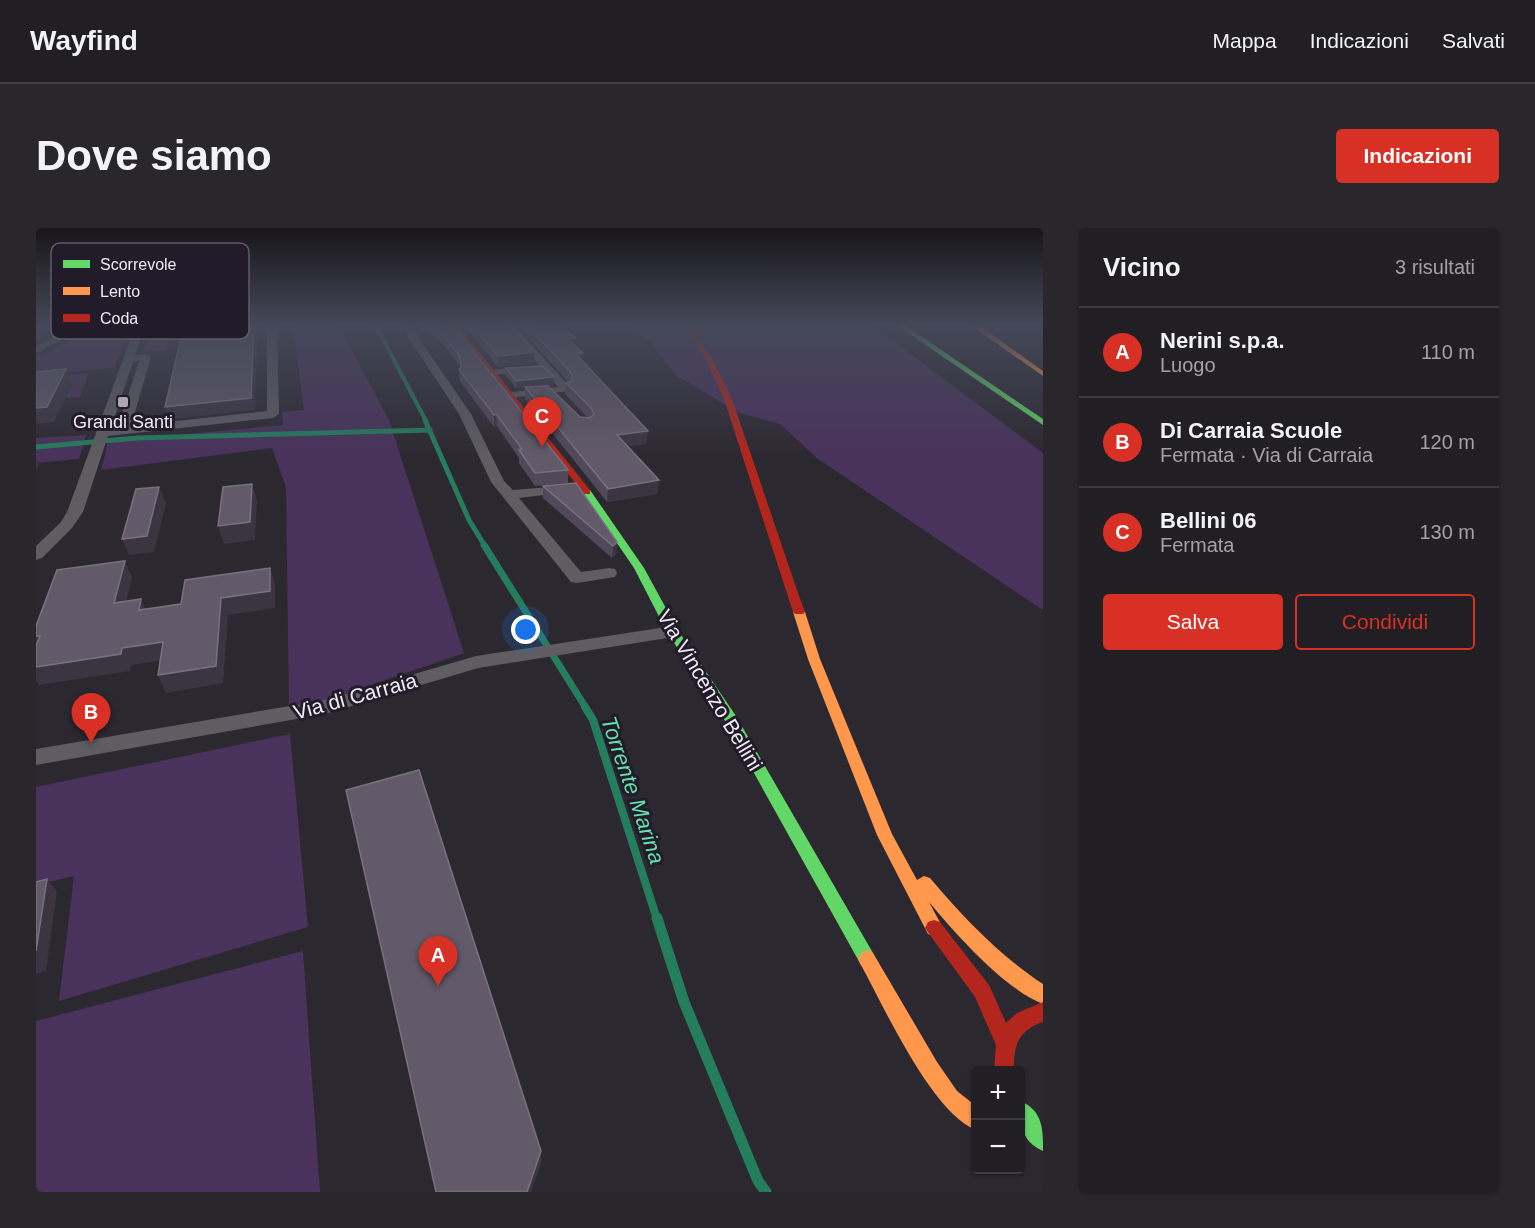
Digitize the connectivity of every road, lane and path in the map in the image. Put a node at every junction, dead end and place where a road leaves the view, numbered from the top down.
1 (125, 369) edge
2 (142, 369) edge
3 (272, 369) edge
4 (435, 369) edge
5 (489, 369) edge
6 (529, 369) edge
7 (549, 369) edge
8 (714, 369) edge
9 (964, 369) edge
10 (984, 369) edge
11 (492, 373) junction
12 (511, 396) junction
13 (1043, 408) edge
14 (1043, 423) edge
15 (123, 431) junction
16 (99, 441) junction
17 (584, 487) junction
18 (510, 495) junction
19 (36, 555) edge
20 (609, 573) dead end
21 (673, 632) junction
22 (36, 757) edge
23 (885, 835) junction
24 (1043, 995) edge
25 (1043, 1012) edge
26 (1002, 1061) edge
27 (936, 1076) junction
28 (971, 1094) edge
29 (971, 1116) edge
30 (1025, 1117) edge
31 (1043, 1140) edge
32 (1025, 1145) edge
33 (1043, 1153) edge

1 - 16 street
2 - 15 street
3 - 15 street
4 - 18 street
5 - 11 main road, Via Vincenzo Bellini
6 - 11 street
7 - 12 street
8 - 23 main road
9 - 14 main road
10 - 13 main road
11 - 12 main road, Via Vincenzo Bellini
12 - 17 main road, Via Vincenzo Bellini
15 - 16 street
16 - 19 street
17 - 18 street
17 - 21 main road, Via Vincenzo Bellini
18 - 20 street
21 - 22 street, Via di Carraia
21 - 27 main road, Via Vincenzo Bellini
23 - 24 main road
23 - 26 main road
25 - 26 main road
27 - 28 street, Via Vincenzo Bellini
27 - 29 main road, Via Vincenzo Bellini
30 - 31 main road
32 - 33 street

